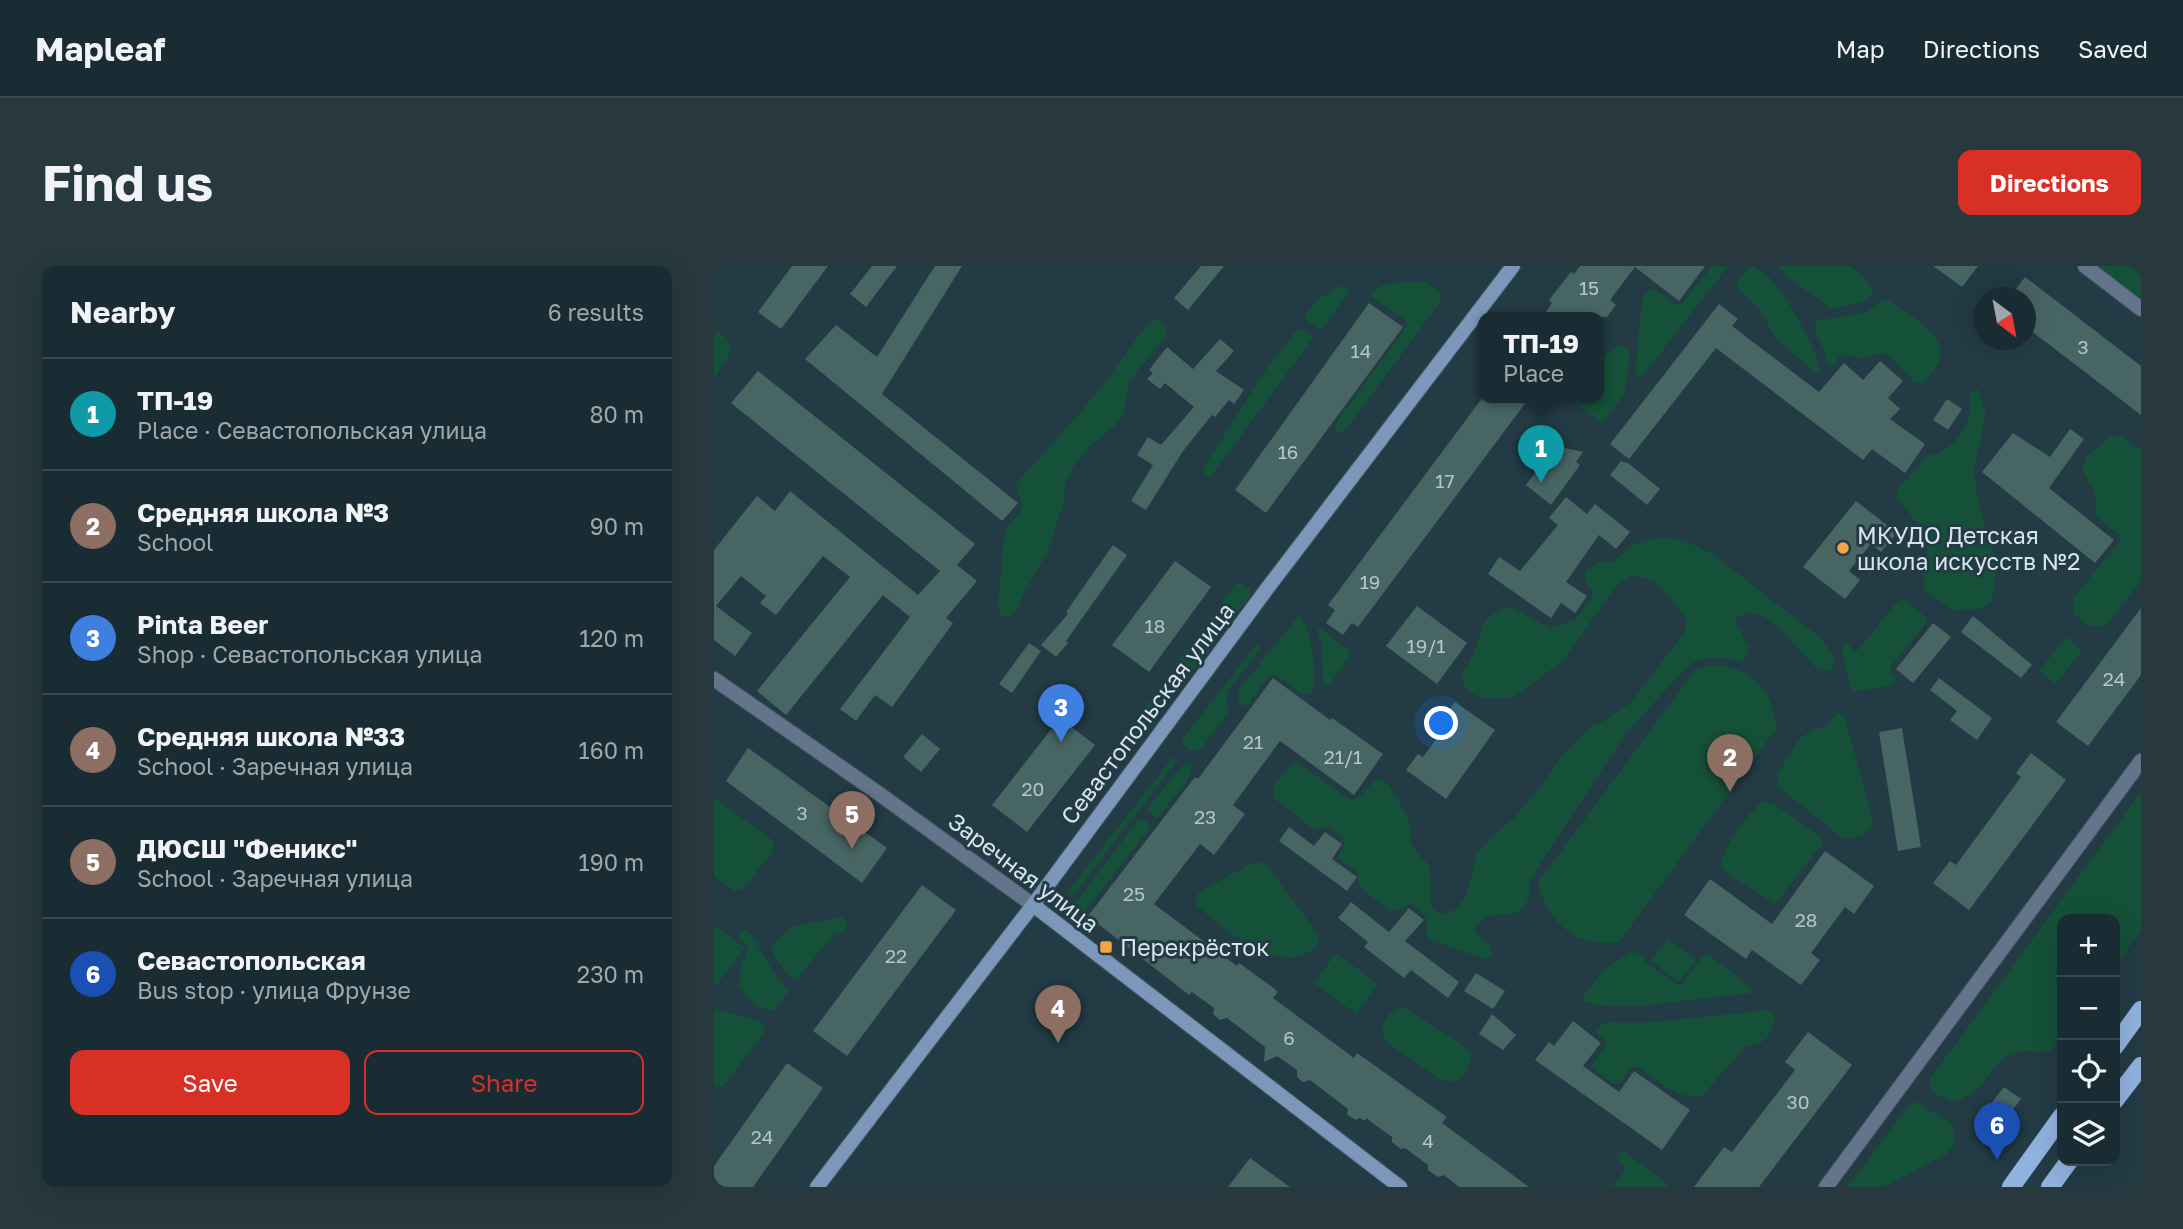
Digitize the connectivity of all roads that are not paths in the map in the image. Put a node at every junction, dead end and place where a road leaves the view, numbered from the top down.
1 (1513, 266) edge
2 (2085, 266) edge
3 (2141, 309) edge
4 (714, 679) edge
5 (2141, 761) edge
6 (1033, 905) junction
7 (2141, 1010) edge
8 (2119, 1040) edge
9 (2141, 1066) edge
10 (2120, 1093) edge
11 (2057, 1123) edge
12 (2066, 1166) edge
13 (817, 1187) edge
14 (1400, 1187) edge
15 (1826, 1187) edge
16 (2011, 1187) edge
17 (2050, 1187) edge

1 - 6 main road, Севастопольская улица
2 - 3 street
4 - 6 street, Заречная улица
5 - 15 street
6 - 13 main road, Севастопольская улица
6 - 14 main road, Заречная улица
7 - 8 main road
9 - 10 main road
11 - 16 main road
12 - 17 main road

